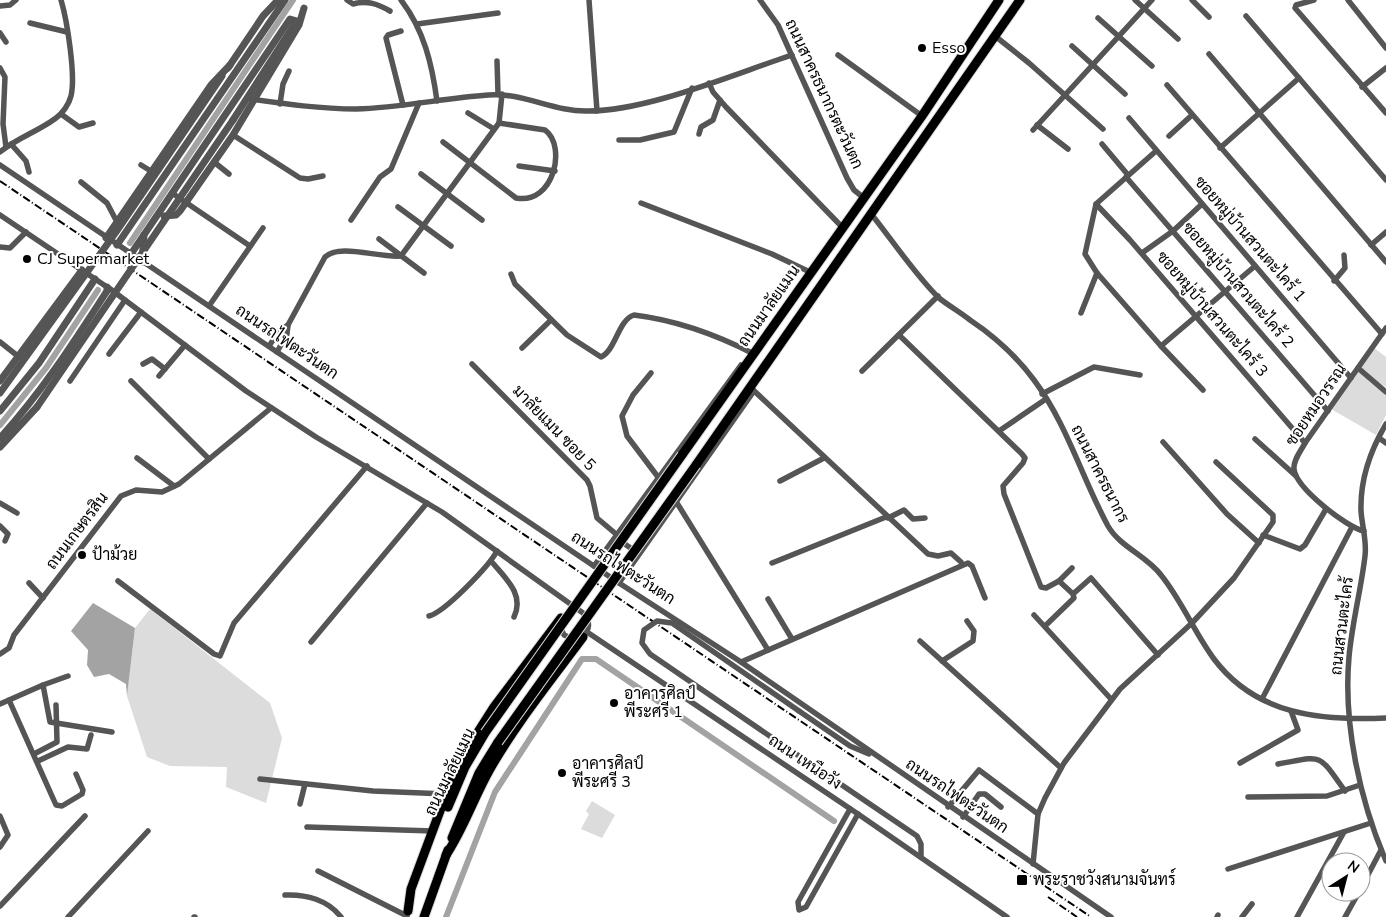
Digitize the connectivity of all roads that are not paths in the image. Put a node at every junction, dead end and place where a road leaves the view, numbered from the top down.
1 (16, 0) edge
2 (61, 0) edge
3 (278, 0) edge
4 (285, 0) edge
5 (308, 0) edge
6 (347, 0) edge
7 (401, 0) edge
8 (589, 0) edge
9 (760, 0) edge
10 (999, 0) edge
11 (1020, 0) edge
12 (1135, 0) edge
13 (1152, 0) edge
14 (1192, 0) edge
15 (1314, 0) edge
16 (1348, 0) edge
17 (0, 6) edge
18 (304, 8) junction
19 (1144, 8) junction
20 (390, 11) dead end
21 (498, 14) dead end
22 (1246, 16) dead end
23 (1209, 17) dead end
24 (1098, 18) dead end
25 (297, 21) junction
26 (30, 23) dead end
27 (417, 24) junction
28 (401, 31) dead end
29 (67, 32) junction
30 (0, 33) edge
31 (995, 36) junction
32 (1118, 36) junction
33 (1178, 39) dead end
34 (6, 42) dead end
35 (1072, 46) dead end
36 (1386, 48) edge
37 (1209, 54) dead end
38 (792, 55) junction
39 (838, 55) dead end
40 (497, 61) dead end
41 (1092, 64) junction
42 (230, 65) junction
43 (1152, 66) dead end
44 (0, 68) edge
45 (1386, 68) edge
46 (289, 72) dead end
47 (1299, 78) junction
48 (708, 82) junction
49 (1167, 86) dead end
50 (1362, 87) junction
51 (692, 88) junction
52 (500, 94) junction
53 (1065, 94) junction
54 (1124, 94) dead end
55 (251, 99) junction
56 (720, 100) junction
57 (436, 101) junction
58 (419, 103) junction
59 (280, 104) junction
60 (403, 104) junction
61 (597, 111) junction
62 (468, 113) dead end
63 (1260, 113) junction
64 (1386, 113) edge
65 (61, 114) junction
66 (1192, 115) junction
67 (922, 116) junction
68 (1129, 118) dead end
69 (93, 123) dead end
70 (499, 123) junction
71 (1037, 125) junction
72 (1103, 129) dead end
73 (494, 130) junction
74 (1032, 130) dead end
75 (698, 134) dead end
76 (233, 135) junction
77 (1169, 136) dead end
78 (620, 140) dead end
79 (443, 142) dead end
80 (1102, 144) dead end
81 (9, 145) junction
82 (1220, 148) junction
83 (1068, 149) dead end
84 (1156, 150) junction
85 (0, 152) edge
86 (214, 162) junction
87 (471, 163) junction
88 (0, 165) edge
89 (141, 165) dead end
90 (520, 166) dead end
91 (555, 171) junction
92 (29, 172) dead end
93 (152, 172) junction
94 (229, 174) dead end
95 (421, 174) dead end
96 (323, 176) dead end
97 (1127, 176) junction
98 (162, 179) junction
99 (1386, 180) edge
100 (81, 182) dead end
101 (448, 193) junction
102 (172, 194) junction
103 (864, 198) junction
104 (186, 203) junction
105 (641, 203) dead end
106 (1096, 204) junction
107 (1202, 204) junction
108 (398, 206) dead end
109 (0, 215) edge
110 (872, 215) junction
111 (157, 216) junction
112 (351, 220) dead end
113 (482, 220) dead end
114 (116, 224) junction
115 (425, 225) junction
116 (263, 228) dead end
117 (843, 228) junction
118 (1173, 231) junction
119 (26, 232) junction
120 (125, 232) junction
121 (1386, 232) edge
122 (144, 234) junction
123 (106, 238) junction
124 (378, 239) dead end
125 (117, 245) junction
126 (1371, 245) junction
127 (250, 246) junction
128 (451, 246) dead end
129 (0, 247) edge
130 (1142, 253) junction
131 (131, 254) junction
132 (1344, 255) dead end
133 (401, 256) junction
134 (142, 262) junction
135 (1386, 262) edge
136 (1255, 266) junction
137 (82, 270) junction
138 (424, 273) dead end
139 (812, 273) junction
140 (1097, 273) junction
141 (511, 274) dead end
142 (95, 279) junction
143 (1334, 281) junction
144 (108, 288) junction
145 (1225, 291) junction
146 (938, 296) junction
147 (125, 300) junction
148 (209, 306) junction
149 (141, 312) junction
150 (1081, 312) dead end
151 (1196, 316) junction
152 (551, 320) junction
153 (288, 325) junction
154 (1384, 331) edge
155 (899, 335) junction
156 (0, 342) edge
157 (185, 345) junction
158 (269, 346) junction
159 (1160, 346) junction
160 (522, 348) dead end
161 (277, 352) junction
162 (109, 354) dead end
163 (752, 356) junction
164 (19, 357) junction
165 (143, 364) dead end
166 (472, 364) dead end
167 (165, 368) junction
168 (1358, 368) junction
169 (862, 371) dead end
170 (651, 373) dead end
171 (1140, 375) dead end
172 (159, 376) dead end
173 (1350, 378) junction
174 (132, 380) dead end
175 (0, 381) edge
176 (70, 381) dead end
177 (752, 389) junction
178 (1203, 390) dead end
179 (1386, 392) edge
180 (0, 393) edge
181 (1044, 396) junction
182 (271, 408) junction
183 (0, 411) edge
184 (1328, 411) junction
185 (1386, 424) edge
186 (999, 431) junction
187 (0, 438) edge
188 (1379, 438) junction
189 (1255, 439) dead end
190 (1163, 442) dead end
191 (1305, 444) junction
192 (1386, 444) edge
193 (0, 447) edge
194 (137, 458) dead end
195 (824, 458) junction
196 (209, 459) junction
197 (1216, 462) dead end
198 (367, 466) junction
199 (1296, 476) junction
200 (658, 477) junction
201 (780, 481) dead end
202 (174, 486) junction
203 (0, 503) edge
204 (427, 503) junction
205 (677, 503) junction
206 (1326, 509) junction
207 (17, 513) dead end
208 (887, 518) junction
209 (925, 518) dead end
210 (0, 526) edge
211 (1352, 527) junction
212 (1364, 531) junction
213 (1263, 535) junction
214 (614, 537) junction
215 (4, 541) dead end
216 (1259, 543) junction
217 (497, 551) junction
218 (636, 559) junction
219 (491, 561) junction
220 (961, 562) dead end
221 (772, 563) dead end
222 (594, 566) junction
223 (1072, 568) dead end
224 (118, 581) dead end
225 (1059, 581) junction
226 (29, 583) dead end
227 (619, 583) junction
228 (1073, 594) junction
229 (43, 598) junction
230 (984, 598) dead end
231 (768, 599) dead end
232 (571, 604) junction
233 (1034, 614) dead end
234 (429, 616) dead end
235 (514, 617) dead end
236 (559, 621) junction
237 (967, 621) dead end
238 (1192, 623) junction
239 (1045, 626) junction
240 (585, 635) junction
241 (792, 639) junction
242 (920, 641) dead end
243 (311, 642) dead end
244 (768, 650) junction
245 (0, 654) edge
246 (1158, 655) junction
247 (942, 660) junction
248 (741, 662) junction
249 (68, 676) dead end
250 (42, 685) junction
251 (1111, 699) junction
252 (9, 700) junction
253 (1262, 700) junction
254 (0, 704) edge
255 (56, 705) dead end
256 (1291, 711) junction
257 (1386, 718) edge
258 (1351, 719) junction
259 (55, 724) junction
260 (112, 732) dead end
261 (91, 735) dead end
262 (34, 754) junction
263 (873, 755) junction
264 (38, 762) junction
265 (1240, 763) dead end
266 (1278, 764) dead end
267 (1061, 768) junction
268 (76, 774) dead end
269 (260, 779) dead end
270 (305, 784) junction
271 (1360, 785) junction
272 (1345, 791) junction
273 (446, 794) junction
274 (1248, 797) dead end
275 (300, 804) dead end
276 (948, 807) junction
277 (1001, 807) dead end
278 (850, 808) junction
279 (858, 814) junction
280 (1038, 814) junction
281 (0, 816) edge
282 (85, 816) dead end
283 (963, 817) junction
284 (1371, 823) junction
285 (307, 827) dead end
286 (148, 831) dead end
287 (433, 831) junction
288 (1344, 832) junction
289 (0, 847) edge
290 (1381, 850) junction
291 (446, 855) junction
292 (920, 858) junction
293 (1386, 861) edge
294 (1033, 864) junction
295 (1228, 869) dead end
296 (1371, 869) edge
297 (318, 871) dead end
298 (285, 895) dead end
299 (1353, 902) edge
300 (1252, 904) dead end
301 (0, 906) edge
302 (799, 910) junction
303 (407, 915) edge
304 (68, 917) edge
305 (341, 917) edge
306 (424, 917) edge
307 (796, 917) edge
308 (1007, 917) edge
309 (1111, 917) edge
310 (1242, 917) edge
311 (1297, 917) edge
312 (1345, 917) edge

1 - 17 street
2 - 29 street
3 - 42 street
4 - 98 street
5 - 18 street
6 - 20 street
7 - 27 street
8 - 61 street
9 - 38 street, ถนนสาครธนากรตะวันตก
10 - 67 highway, ถนนมาลัยแมน
11 - 31 highway, ถนนมาลัยแมน
12 - 19 street
13 - 19 street
14 - 23 street
15 - 50 street
16 - 36 street
18 - 25 street
18 - 55 street
19 - 32 street
19 - 33 street
21 - 27 street
22 - 47 street
24 - 32 street
25 - 55 street
25 - 102 street
26 - 29 street
27 - 57 street
28 - 60 street
29 - 65 street
30 - 34 street
31 - 53 street
31 - 110 highway, ถนนมาลัยแมน
32 - 41 street
32 - 43 street
35 - 41 street
37 - 63 street
38 - 48 street
38 - 103 street, ถนนสาครธนากรตะวันตก
39 - 67 street
40 - 52 street
41 - 53 street
41 - 54 street
42 - 93 street
42 - 180 street, bridge
44 - 81 street
45 - 50 street
46 - 59 street
47 - 63 street
47 - 99 street
48 - 51 street
48 - 56 street
49 - 66 street
50 - 64 street
51 - 61 street
51 - 78 street
52 - 57 street
52 - 61 street
52 - 70 street
53 - 71 street
53 - 72 street
55 - 59 street
55 - 76 street
55 - 193 street, bridge
56 - 75 street
56 - 117 street
57 - 58 street
58 - 60 street
58 - 112 street
59 - 60 street
62 - 73 street
63 - 82 street
63 - 126 street
65 - 69 street
65 - 81 street
66 - 77 street
66 - 82 street
67 - 103 highway, ถนนมาลัยแมน
68 - 84 street, ซอยหมู่บ้านสวนตะไคร้ 1
70 - 73 street
70 - 91 street
71 - 74 street
71 - 83 street
73 - 87 street
76 - 86 street
76 - 96 street
79 - 87 street
80 - 97 street, ซอยหมู่บ้านสวนตะไคร้ 2
81 - 85 street
81 - 92 street
82 - 143 street
84 - 97 street
84 - 107 street, ซอยหมู่บ้านสวนตะไคร้ 1
86 - 94 street
86 - 104 street
87 - 91 street
87 - 101 street
88 - 123 street, ถนนรถไฟตะวันตก
89 - 93 street
90 - 91 street
93 - 98 street
93 - 114 street
95 - 101 street
97 - 106 street
97 - 118 street, ซอยหมู่บ้านสวนตะไคร้ 2
98 - 120 street
100 - 114 street
101 - 113 street
101 - 115 street
102 - 104 street
102 - 111 street
103 - 117 highway, ถนนมาลัยแมน
104 - 111 street
104 - 127 street
105 - 139 street
106 - 130 street, ซอยหมู่บ้านสวนตะไคร้ 3
106 - 140 street
107 - 118 street
107 - 136 street, ซอยหมู่บ้านสวนตะไคร้ 1
108 - 115 street
109 - 119 street
110 - 146 street, ถนนสาครธนากร
110 - 177 highway, ถนนมาลัยแมน
111 - 122 street
114 - 120 street
114 - 123 street
115 - 128 street
115 - 133 street
116 - 127 street
117 - 139 highway, ถนนมาลัยแมน
118 - 130 street
118 - 145 street, ซอยหมู่บ้านสวนตะไคร้ 2
119 - 129 street
119 - 137 street
120 - 125 street
121 - 126 street
122 - 131 street
122 - 134 street
123 - 125 street, ถนนรถไฟตะวันตก
124 - 133 street
125 - 131 street, ถนนรถไฟตะวันตก
126 - 135 street
127 - 148 street
130 - 151 street, ซอยหมู่บ้านสวนตะไคร้ 3
131 - 134 street, ถนนรถไฟตะวันตก
132 - 143 street
133 - 138 street
133 - 153 street
134 - 148 street, ถนนรถไฟตะวันตก
136 - 145 street
136 - 173 street, ซอยหมู่บ้านสวนตะไคร้ 1
137 - 142 street
137 - 164 street
139 - 163 highway, ถนนมาลัยแมน
140 - 150 street
140 - 159 street
141 - 152 street
142 - 144 street
142 - 183 street
143 - 154 street
144 - 147 street
144 - 187 street
145 - 151 street
145 - 184 street, ซอยหมู่บ้านสวนตะไคร้ 2
146 - 155 street
146 - 181 street, ถนนสาครธนากร
147 - 149 street
147 - 176 street
148 - 158 street, ถนนรถไฟตะวันตก
149 - 157 street
149 - 162 street
151 - 159 street
151 - 191 street, ซอยหมู่บ้านสวนตะไคร้ 3
152 - 160 street
152 - 163 street
153 - 158 street
153 - 161 street
154 - 168 street, ซอยหมอวรรณ
155 - 169 street
155 - 186 street
156 - 164 street
157 - 167 street
157 - 182 street
158 - 161 street, ถนนรถไฟตะวันตก
159 - 178 street
161 - 222 street, ถนนรถไฟตะวันตก
163 - 200 street
163 - 303 highway, ถนนมาลัยแมน, bridge
164 - 175 street
165 - 167 street
166 - 214 street, มาลัยแมน ซอย 5
167 - 172 street
168 - 173 street, ซอยหมอวรรณ
168 - 179 street
170 - 200 street
171 - 181 street
173 - 184 street, ซอยหมอวรรณ
174 - 196 street
177 - 195 street
177 - 205 street
177 - 291 highway, ถนนมาลัยแมน, bridge
181 - 186 street
181 - 238 street, ถนนสาครธนากร
182 - 196 street, ถนนเกษตรสิน
182 - 198 street
184 - 191 street, ซอยหมอวรรณ
185 - 188 street, ถนนสวนตะไคร้
186 - 225 street
188 - 192 street
188 - 212 street, ถนนสวนตะไคร้
189 - 199 street
190 - 216 street
191 - 199 street, ซอยหมอวรรณ
194 - 202 street
195 - 201 street
195 - 208 street
196 - 202 street, ถนนเกษตรสิน
197 - 213 street
198 - 204 street
198 - 224 street
199 - 206 street
200 - 214 street
202 - 229 street, ถนนเกษตรสิน
203 - 207 street
204 - 217 street
204 - 243 street
205 - 218 street
205 - 244 street
206 - 211 street
206 - 213 street
208 - 209 street
208 - 220 street
208 - 221 street
210 - 215 street
211 - 212 street
211 - 253 street
212 - 258 street, ถนนสวนตะไคร้
213 - 216 street
214 - 218 street, มาลัยแมน ซอย 5
214 - 222 street
216 - 238 street
217 - 219 street
217 - 232 street
218 - 227 street
219 - 234 street
219 - 235 street
222 - 227 street, ถนนรถไฟตะวันตก
223 - 225 street
225 - 228 street
226 - 229 street
227 - 248 street, ถนนรถไฟตะวันตก
228 - 239 street
228 - 246 street
229 - 245 street, ถนนเกษตรสิน
230 - 241 street
231 - 241 street
232 - 236 highway
232 - 240 street
233 - 239 street
236 - 240 street
236 - 273 highway
237 - 247 street
238 - 246 street
238 - 253 street, ถนนสาครธนากร
239 - 251 street
240 - 278 street, ถนน เหนือวัง
240 - 291 highway
241 - 244 street
242 - 247 street
244 - 248 street
246 - 251 street
247 - 267 street
248 - 263 street, ถนนรถไฟตะวันตก
249 - 250 street
250 - 252 street
250 - 259 street
251 - 267 street
252 - 254 street
252 - 262 street
253 - 256 street, ถนนสาครธนากร
255 - 259 street
256 - 258 street, ถนนสาครธนากร
256 - 265 street
257 - 258 street, ถนนสาครธนากร
258 - 271 street, ถนนสวนตะไคร้
259 - 260 street
259 - 262 street
261 - 264 street
262 - 264 street
263 - 276 street, ถนนรถไฟตะวันตก
263 - 292 street, bridge
264 - 268 street
266 - 272 street
267 - 280 street
269 - 270 street
270 - 273 street
270 - 275 street
271 - 272 street
271 - 284 street, ถนนสวนตะไคร้
272 - 274 street
273 - 287 highway
276 - 280 street
276 - 283 street, ถนนรถไฟตะวันตก
277 - 283 street
278 - 279 street, ถนน เหนือวัง
278 - 302 street
279 - 292 street, ถนน เหนือวัง
279 - 302 street
280 - 294 street
281 - 289 street
282 - 301 street
283 - 294 street, ถนนรถไฟตะวันตก
284 - 288 street
284 - 290 street, ถนนสวนตะไคร้
285 - 287 street
286 - 304 street
287 - 303 highway
288 - 295 street
288 - 311 street
290 - 293 street, ถนนสวนตะไคร้
290 - 296 street
291 - 306 highway, ถนนมาลัยแมน
292 - 308 street, ถนน เหนือวัง
294 - 309 street, ถนนรถไฟตะวันตก
297 - 303 street
298 - 305 street
299 - 312 street
300 - 310 street
302 - 307 street

